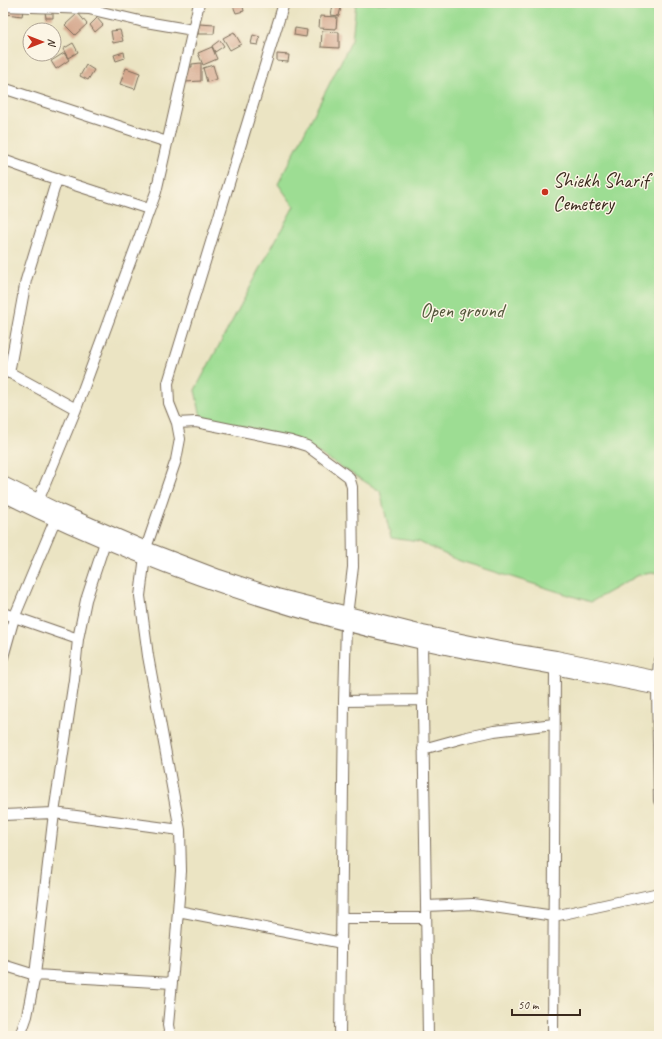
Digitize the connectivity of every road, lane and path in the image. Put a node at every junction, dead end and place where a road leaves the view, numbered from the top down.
1 (199, 3) edge
2 (284, 3) edge
3 (3, 6) edge
4 (193, 30) junction
5 (3, 88) edge
6 (167, 142) junction
7 (3, 160) edge
8 (57, 179) junction
9 (149, 209) junction
10 (6, 371) edge
11 (76, 409) junction
12 (177, 423) junction
13 (3, 483) edge
14 (3, 495) edge
15 (38, 501) junction
16 (55, 520) junction
17 (106, 537) junction
18 (145, 554) junction
19 (3, 613) edge
20 (14, 618) junction
21 (346, 619) junction
22 (78, 639) junction
23 (422, 643) junction
24 (3, 657) edge
25 (659, 660) edge
26 (554, 668) junction
27 (658, 683) edge
28 (422, 700) junction
29 (344, 701) junction
30 (554, 724) junction
31 (423, 749) junction
32 (659, 801) edge
33 (54, 813) junction
34 (3, 815) edge
35 (180, 830) junction
36 (659, 893) edge
37 (426, 906) junction
38 (178, 911) junction
39 (554, 916) junction
40 (342, 918) junction
41 (426, 918) junction
42 (342, 943) junction
43 (3, 965) edge
44 (35, 975) junction
45 (172, 983) junction
46 (20, 1036) edge
47 (170, 1036) edge
48 (340, 1036) edge
49 (428, 1036) edge
50 (553, 1036) edge

1 - 4 street
2 - 12 street
3 - 4 street
4 - 6 street
5 - 6 street
6 - 9 street
7 - 8 street
8 - 9 street
8 - 10 street
9 - 11 street
10 - 11 street
11 - 15 street
12 - 18 street
12 - 21 street
13 - 15 main road
14 - 16 main road
15 - 17 main road
16 - 17 main road
16 - 20 street
17 - 18 main road
17 - 22 street
18 - 21 main road
18 - 35 street
19 - 20 street
20 - 22 street
20 - 24 street
21 - 23 main road
21 - 27 main road
21 - 29 street
22 - 33 street
23 - 26 main road
23 - 28 street
25 - 27 street
26 - 27 main road
26 - 30 street
27 - 32 street
28 - 29 street
28 - 31 street
29 - 40 street
30 - 31 street
30 - 39 street
31 - 37 street
33 - 34 street
33 - 35 street
33 - 44 street
35 - 38 street
36 - 39 street
37 - 39 street
37 - 41 street
38 - 42 street
38 - 45 street
39 - 50 street
40 - 41 street
40 - 42 street
41 - 49 street
42 - 48 street
43 - 44 street
44 - 45 street
44 - 46 street
45 - 47 street

